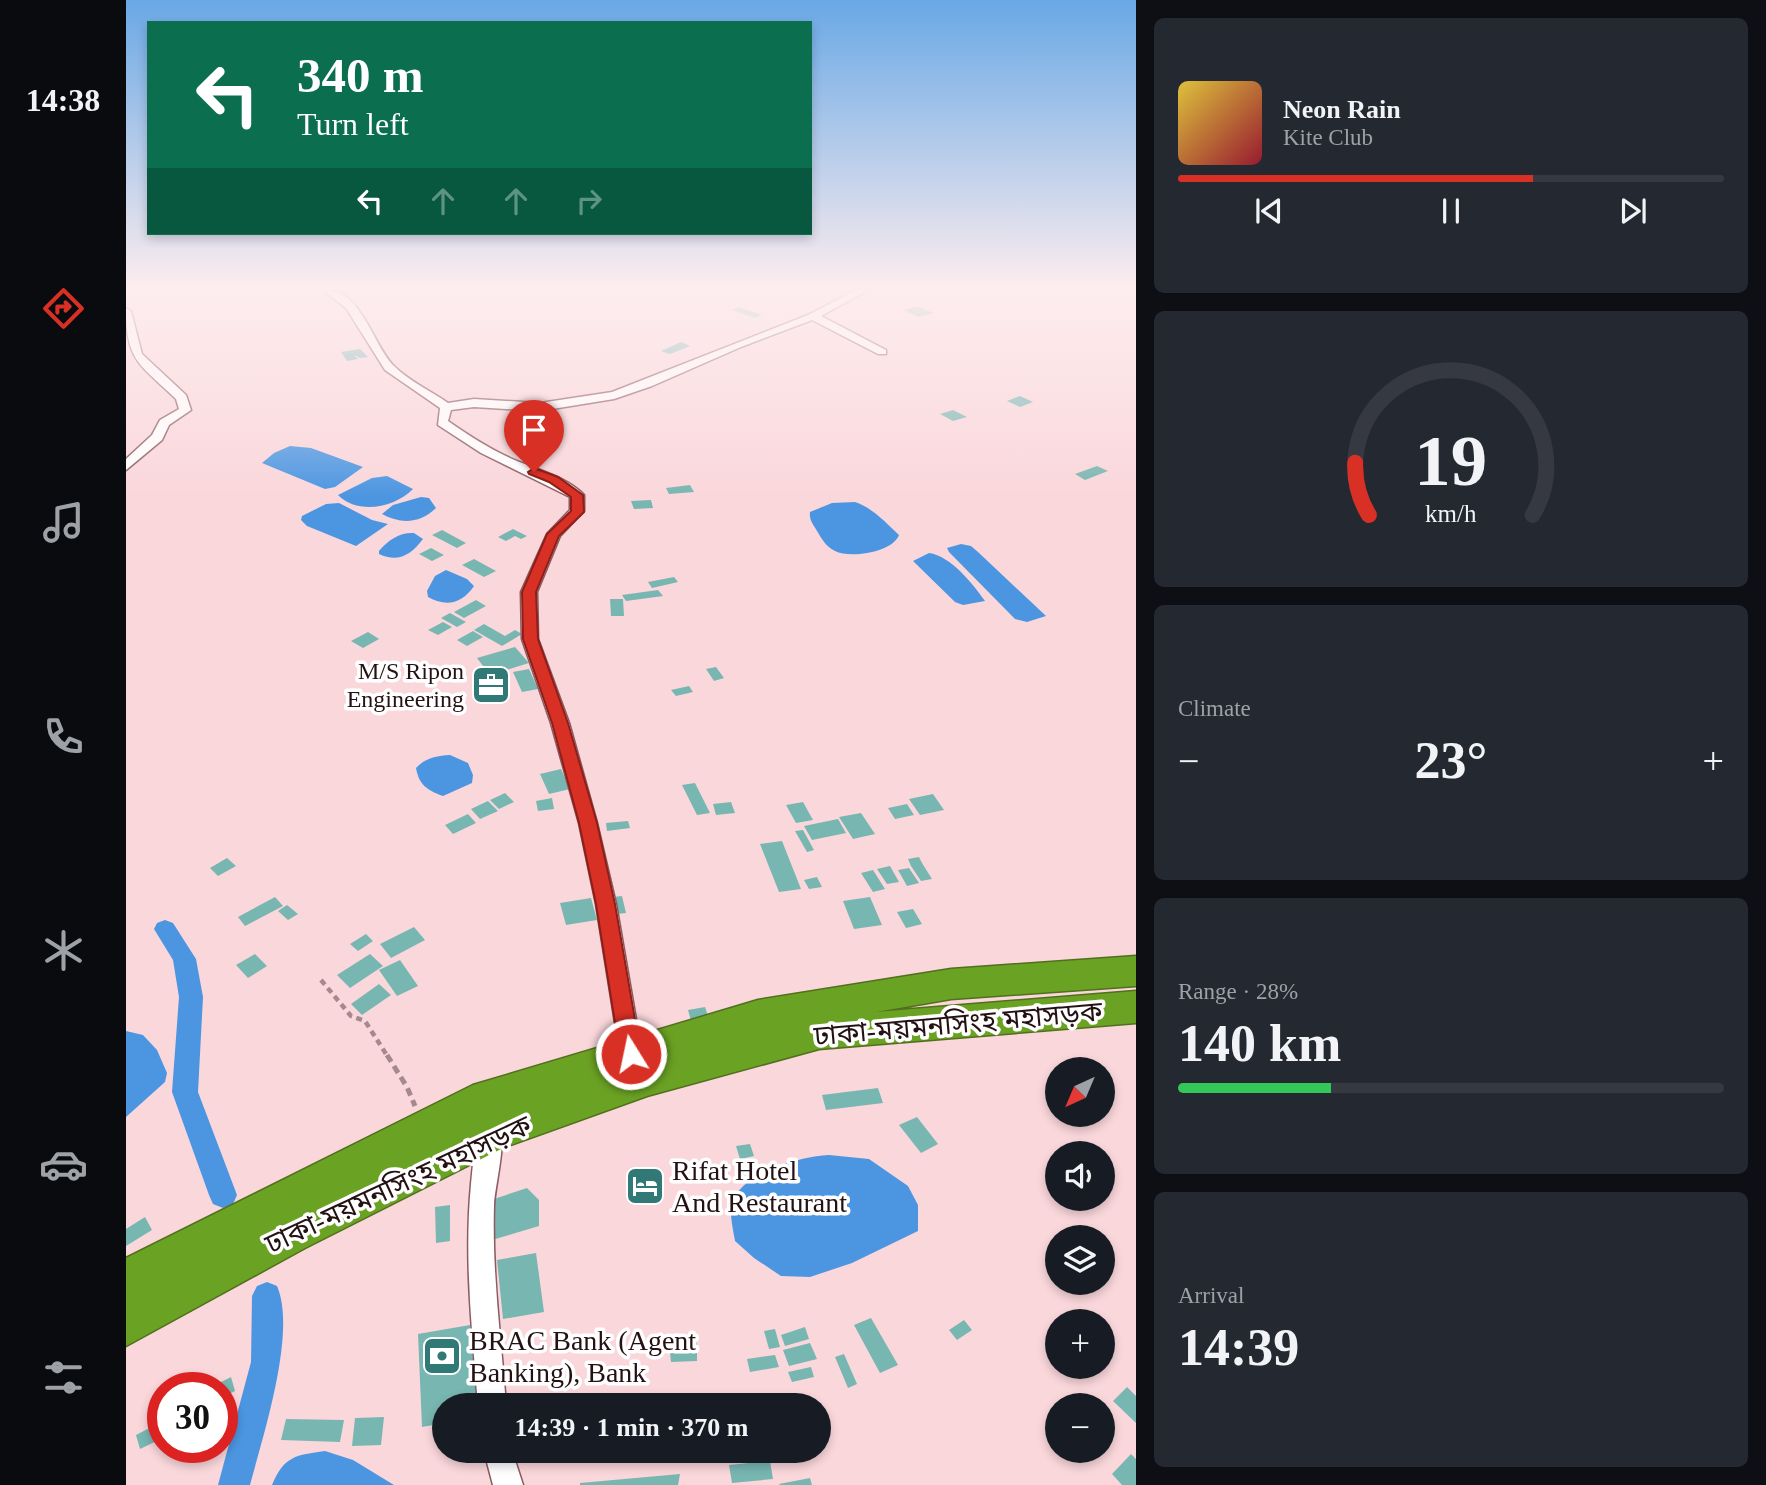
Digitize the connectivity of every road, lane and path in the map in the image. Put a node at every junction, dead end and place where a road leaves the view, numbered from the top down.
1 (142, 359) edge
2 (384, 359) edge
3 (705, 359) edge
4 (446, 407) junction
5 (126, 466) edge
6 (1136, 971) edge
7 (321, 980) dead end
8 (1136, 1007) edge
9 (631, 1054) junction
10 (425, 1127) junction
11 (491, 1133) junction
12 (126, 1283) edge
13 (126, 1322) edge
14 (491, 1393) edge
15 (502, 1463) edge
16 (508, 1485) edge

1 - 5 street
2 - 4 street
3 - 4 street
4 - 9 street
6 - 9 highway, ঢাকা-ময়মনসিংহ মহাসড়ক
7 - 10 path
8 - 11 highway, ঢাকা-ময়মনসিংহ মহাসড়ক
9 - 10 highway, ঢাকা-ময়মনসিংহ মহাসড়ক
10 - 12 highway, ঢাকা-ময়মনসিংহ মহাসড়ক
11 - 13 highway, ঢাকা-ময়মনসিংহ মহাসড়ক
11 - 14 street
15 - 16 street

